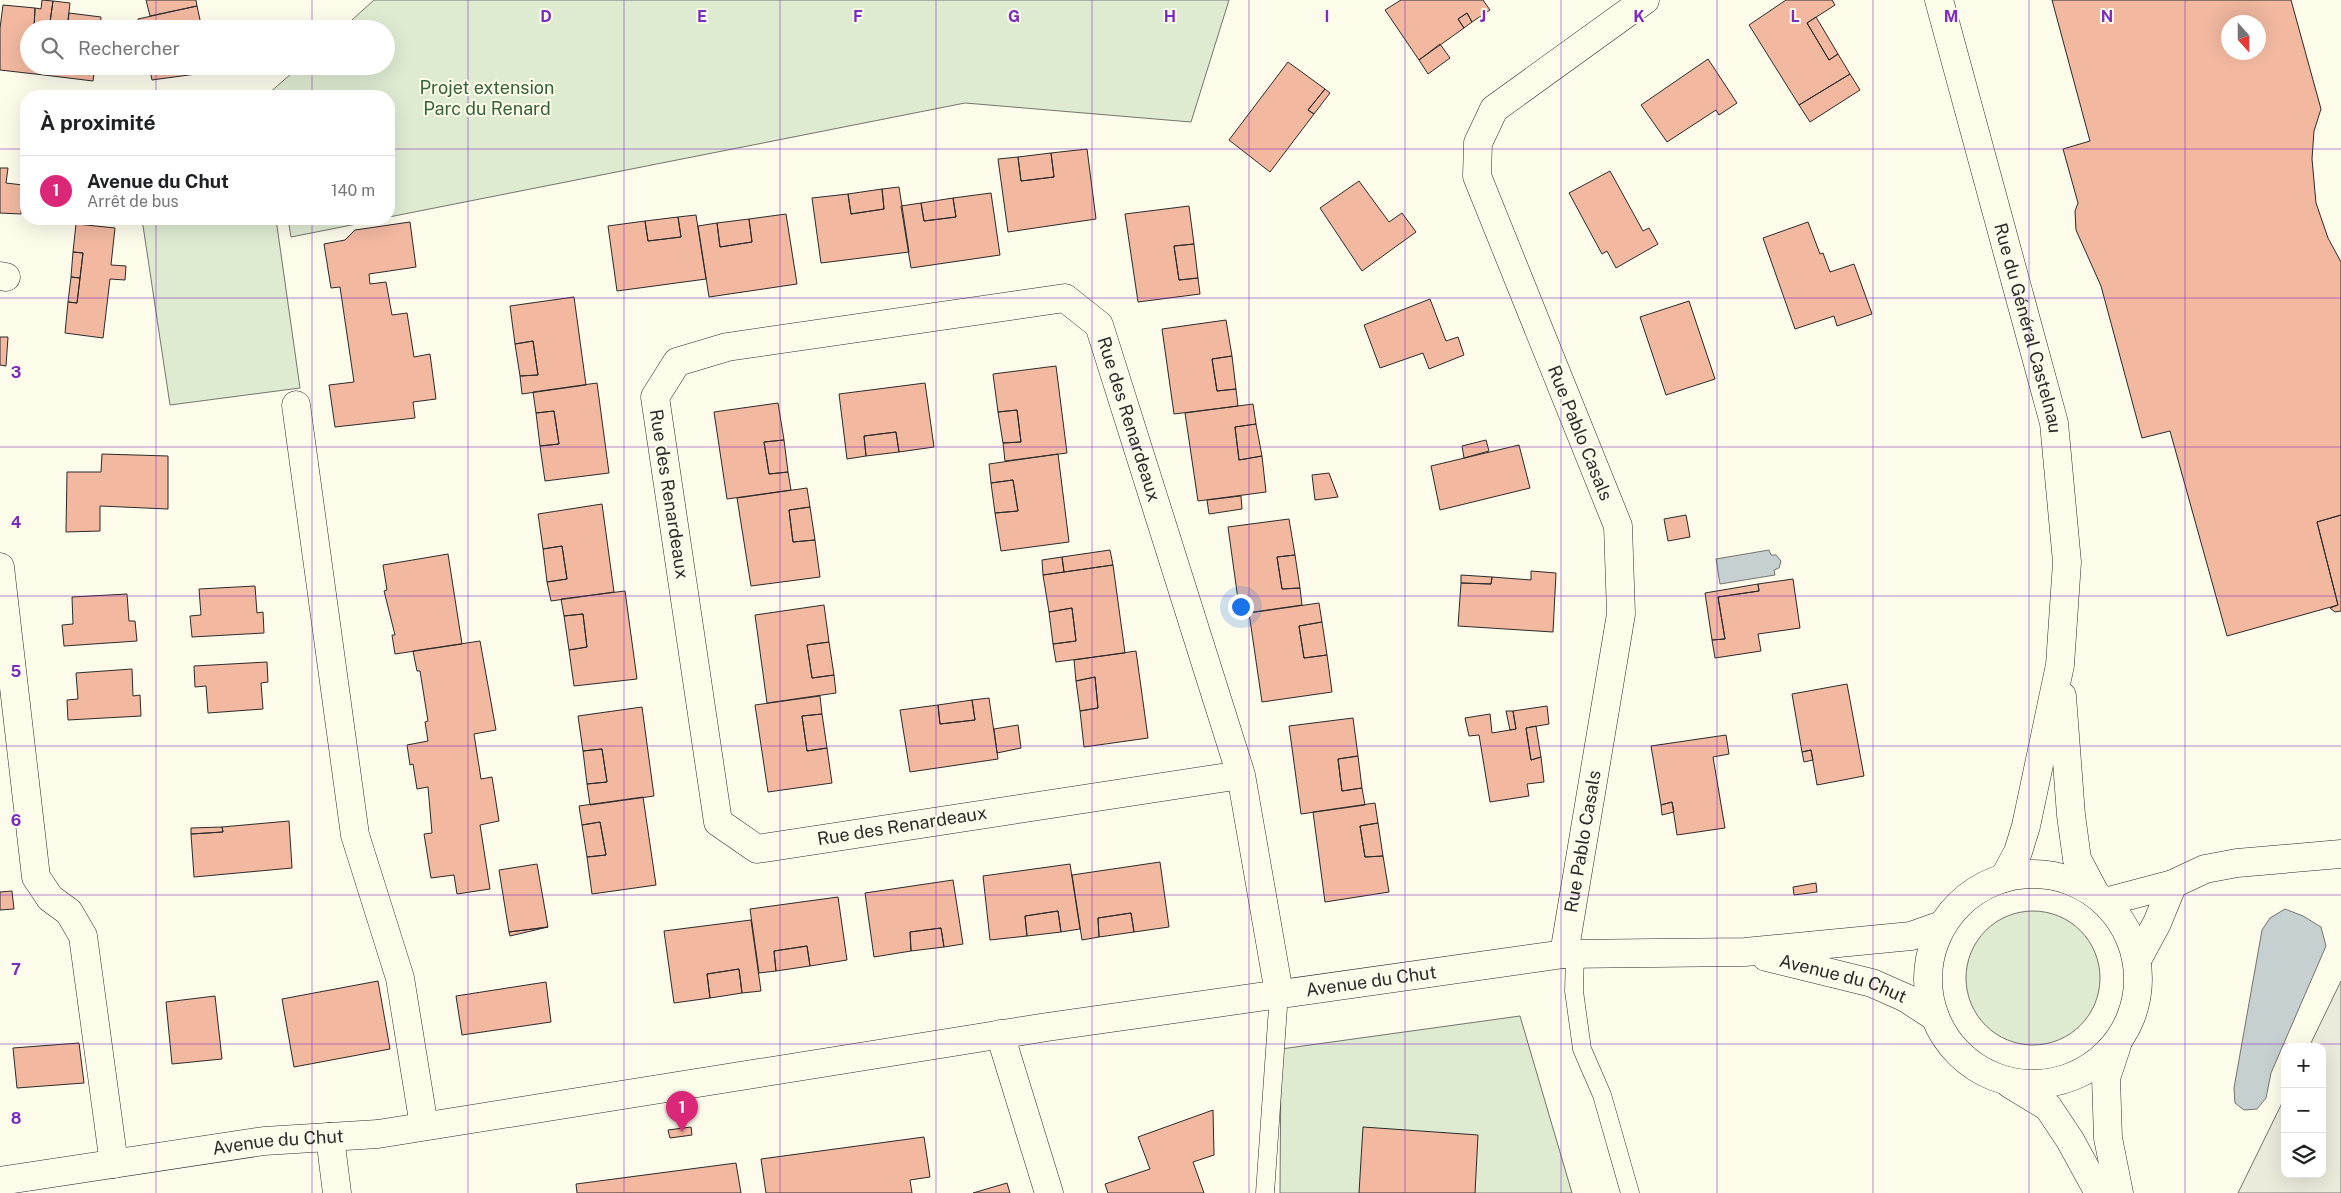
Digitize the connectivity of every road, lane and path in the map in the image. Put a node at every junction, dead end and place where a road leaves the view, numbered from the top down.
1 (1645, 0) edge
2 (1939, 0) edge
3 (296, 405) dead end
4 (0, 568) edge
5 (2060, 665) junction
6 (1241, 775) junction
7 (2341, 854) edge
8 (2004, 878) junction
9 (2173, 884) junction
10 (2100, 898) junction
11 (1942, 925) junction
12 (1746, 952) junction
13 (1570, 953) junction
14 (2137, 960) junction
15 (1280, 993) junction
16 (1935, 1017) junction
17 (1000, 1034) junction
18 (2118, 1041) junction
19 (2004, 1080) junction
20 (424, 1126) junction
21 (330, 1137) junction
22 (114, 1164) junction
23 (0, 1181) edge
24 (337, 1193) edge
25 (1049, 1193) edge
26 (1265, 1193) edge
27 (1630, 1193) edge
28 (2100, 1193) edge
29 (2119, 1193) edge

1 - 13 street, Rue Pablo Casals
2 - 5 street, Rue du Général Castelnau
3 - 20 street
4 - 22 street
5 - 8 street, Rue du Général Castelnau
5 - 10 street, Rue du Général Castelnau
6 - 6 street, Rue des Renardeaux
6 - 15 street, Rue des Renardeaux
7 - 9 street
8 - 10 street
8 - 11 street
9 - 10 street
9 - 14 street
10 - 14 street
11 - 12 street, Avenue du Chut
11 - 16 street
12 - 13 street, Avenue du Chut
12 - 16 street, Avenue du Chut
13 - 15 street, Avenue du Chut
13 - 27 lane
14 - 18 street
15 - 17 street, Avenue du Chut
15 - 26 lane
16 - 19 street
17 - 20 street, Avenue du Chut
17 - 25 street
18 - 19 street
18 - 29 street
19 - 28 street
20 - 21 street, Avenue du Chut
21 - 22 street, Avenue du Chut
21 - 24 street
22 - 23 street, Avenue du Chut

